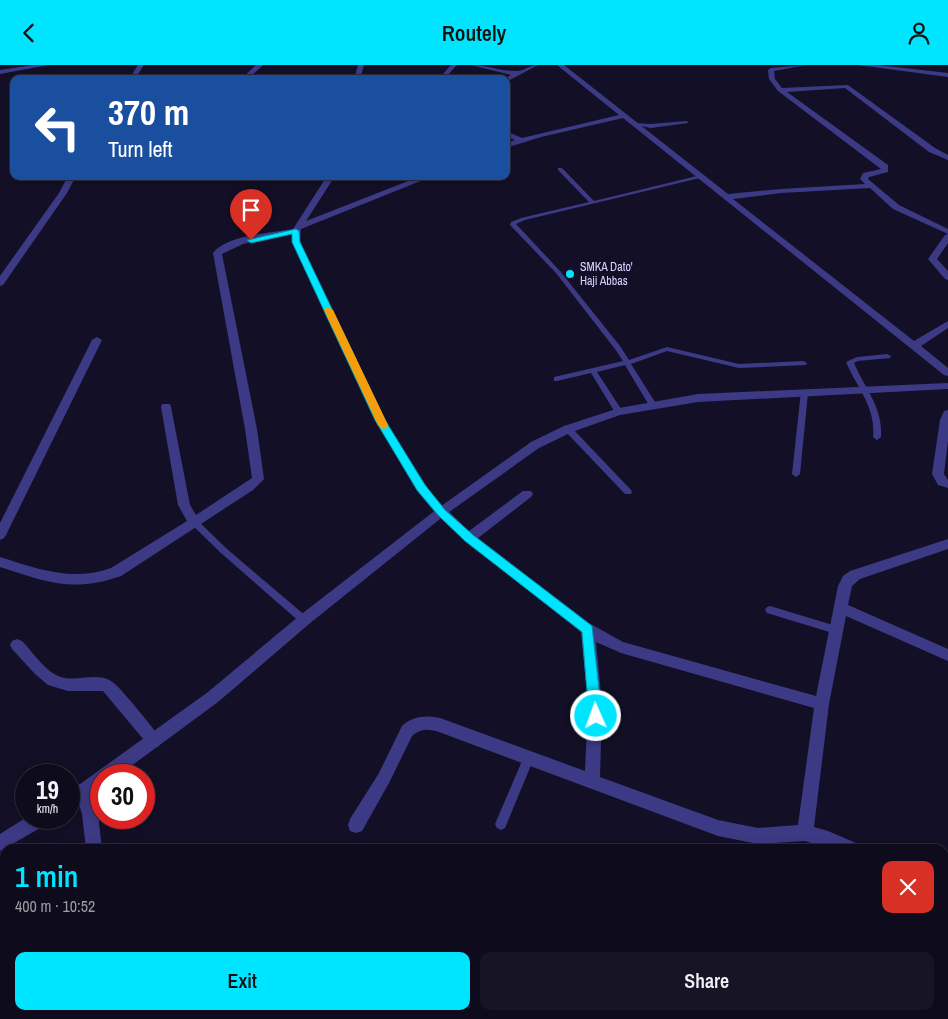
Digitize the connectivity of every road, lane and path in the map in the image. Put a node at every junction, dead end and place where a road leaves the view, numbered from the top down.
1 (46, 65) edge
2 (260, 65) edge
3 (454, 65) edge
4 (474, 65) edge
5 (535, 65) edge
6 (560, 65) edge
7 (803, 65) edge
8 (861, 65) edge
9 (790, 66) edge
10 (881, 66) edge
11 (0, 72) edge
12 (518, 74) junction
13 (249, 75) edge
14 (445, 75) edge
15 (948, 75) edge
16 (510, 78) edge
17 (780, 90) junction
18 (624, 117) junction
19 (686, 122) dead end
20 (634, 124) junction
21 (651, 126) junction
22 (643, 132) junction
23 (510, 135) edge
24 (520, 140) junction
25 (510, 144) edge
26 (948, 159) edge
27 (560, 169) dead end
28 (701, 177) junction
29 (70, 180) edge
30 (329, 180) edge
31 (419, 180) edge
32 (871, 186) junction
33 (726, 197) junction
34 (592, 202) junction
35 (296, 230) junction
36 (948, 232) edge
37 (948, 237) edge
38 (948, 277) edge
39 (0, 283) edge
40 (948, 324) edge
41 (98, 340) dead end
42 (914, 346) junction
43 (887, 356) dead end
44 (626, 363) junction
45 (803, 363) dead end
46 (593, 371) junction
47 (948, 373) edge
48 (557, 379) dead end
49 (947, 387) edge
50 (866, 390) junction
51 (804, 393) junction
52 (653, 405) junction
53 (166, 407) dead end
54 (619, 412) junction
55 (948, 414) edge
56 (568, 429) junction
57 (877, 437) dead end
58 (796, 474) dead end
59 (948, 484) edge
60 (628, 492) dead end
61 (527, 494) dead end
62 (442, 513) junction
63 (193, 521) junction
64 (0, 535) edge
65 (469, 538) junction
66 (948, 544) edge
67 (0, 562) edge
68 (840, 607) junction
69 (770, 610) dead end
70 (304, 619) junction
71 (588, 629) junction
72 (836, 630) junction
73 (17, 645) dead end
74 (948, 655) edge
75 (822, 703) junction
76 (154, 741) junction
77 (529, 758) junction
78 (122, 764) edge
79 (592, 782) junction
80 (90, 786) edge
81 (83, 791) junction
82 (80, 793) edge
83 (501, 824) dead end
84 (356, 825) dead end
85 (23, 829) edge
86 (805, 833) junction
87 (0, 843) edge
88 (93, 844) edge
89 (839, 844) edge

1 - 11 street
2 - 13 street
3 - 14 street
4 - 12 street
5 - 12 street
6 - 18 street
7 - 9 street
8 - 10 street
9 - 17 street
10 - 15 street
12 - 16 street
17 - 26 street
17 - 32 street
18 - 20 street
18 - 24 street
19 - 21 lane
20 - 21 lane
20 - 22 street
21 - 22 lane
22 - 28 street
23 - 24 street
24 - 25 street
27 - 34 lane
28 - 33 street
28 - 34 lane
29 - 39 street
30 - 35 street
31 - 35 street
32 - 33 street
32 - 36 street
33 - 42 street
34 - 44 lane
35 - 62 street
35 - 63 street
37 - 38 street
40 - 42 street
41 - 64 street
42 - 47 street
43 - 50 lane
44 - 45 lane
44 - 46 lane
44 - 52 lane
46 - 48 lane
46 - 54 lane
49 - 50 street
50 - 51 street
50 - 57 lane
51 - 52 street
51 - 58 lane
52 - 54 street
53 - 63 street
54 - 56 street
55 - 59 street
56 - 60 lane
56 - 62 street
61 - 65 street
62 - 65 street
62 - 70 street
63 - 67 street
63 - 70 lane
65 - 71 street
66 - 68 street
68 - 72 street
68 - 74 street
69 - 72 lane
70 - 76 street
71 - 75 street
71 - 79 street
72 - 75 street
73 - 76 street
75 - 86 street
76 - 78 street
77 - 79 street
77 - 83 lane
77 - 84 street
79 - 86 street
80 - 81 street
81 - 82 street
81 - 88 street
85 - 87 street
86 - 89 street

